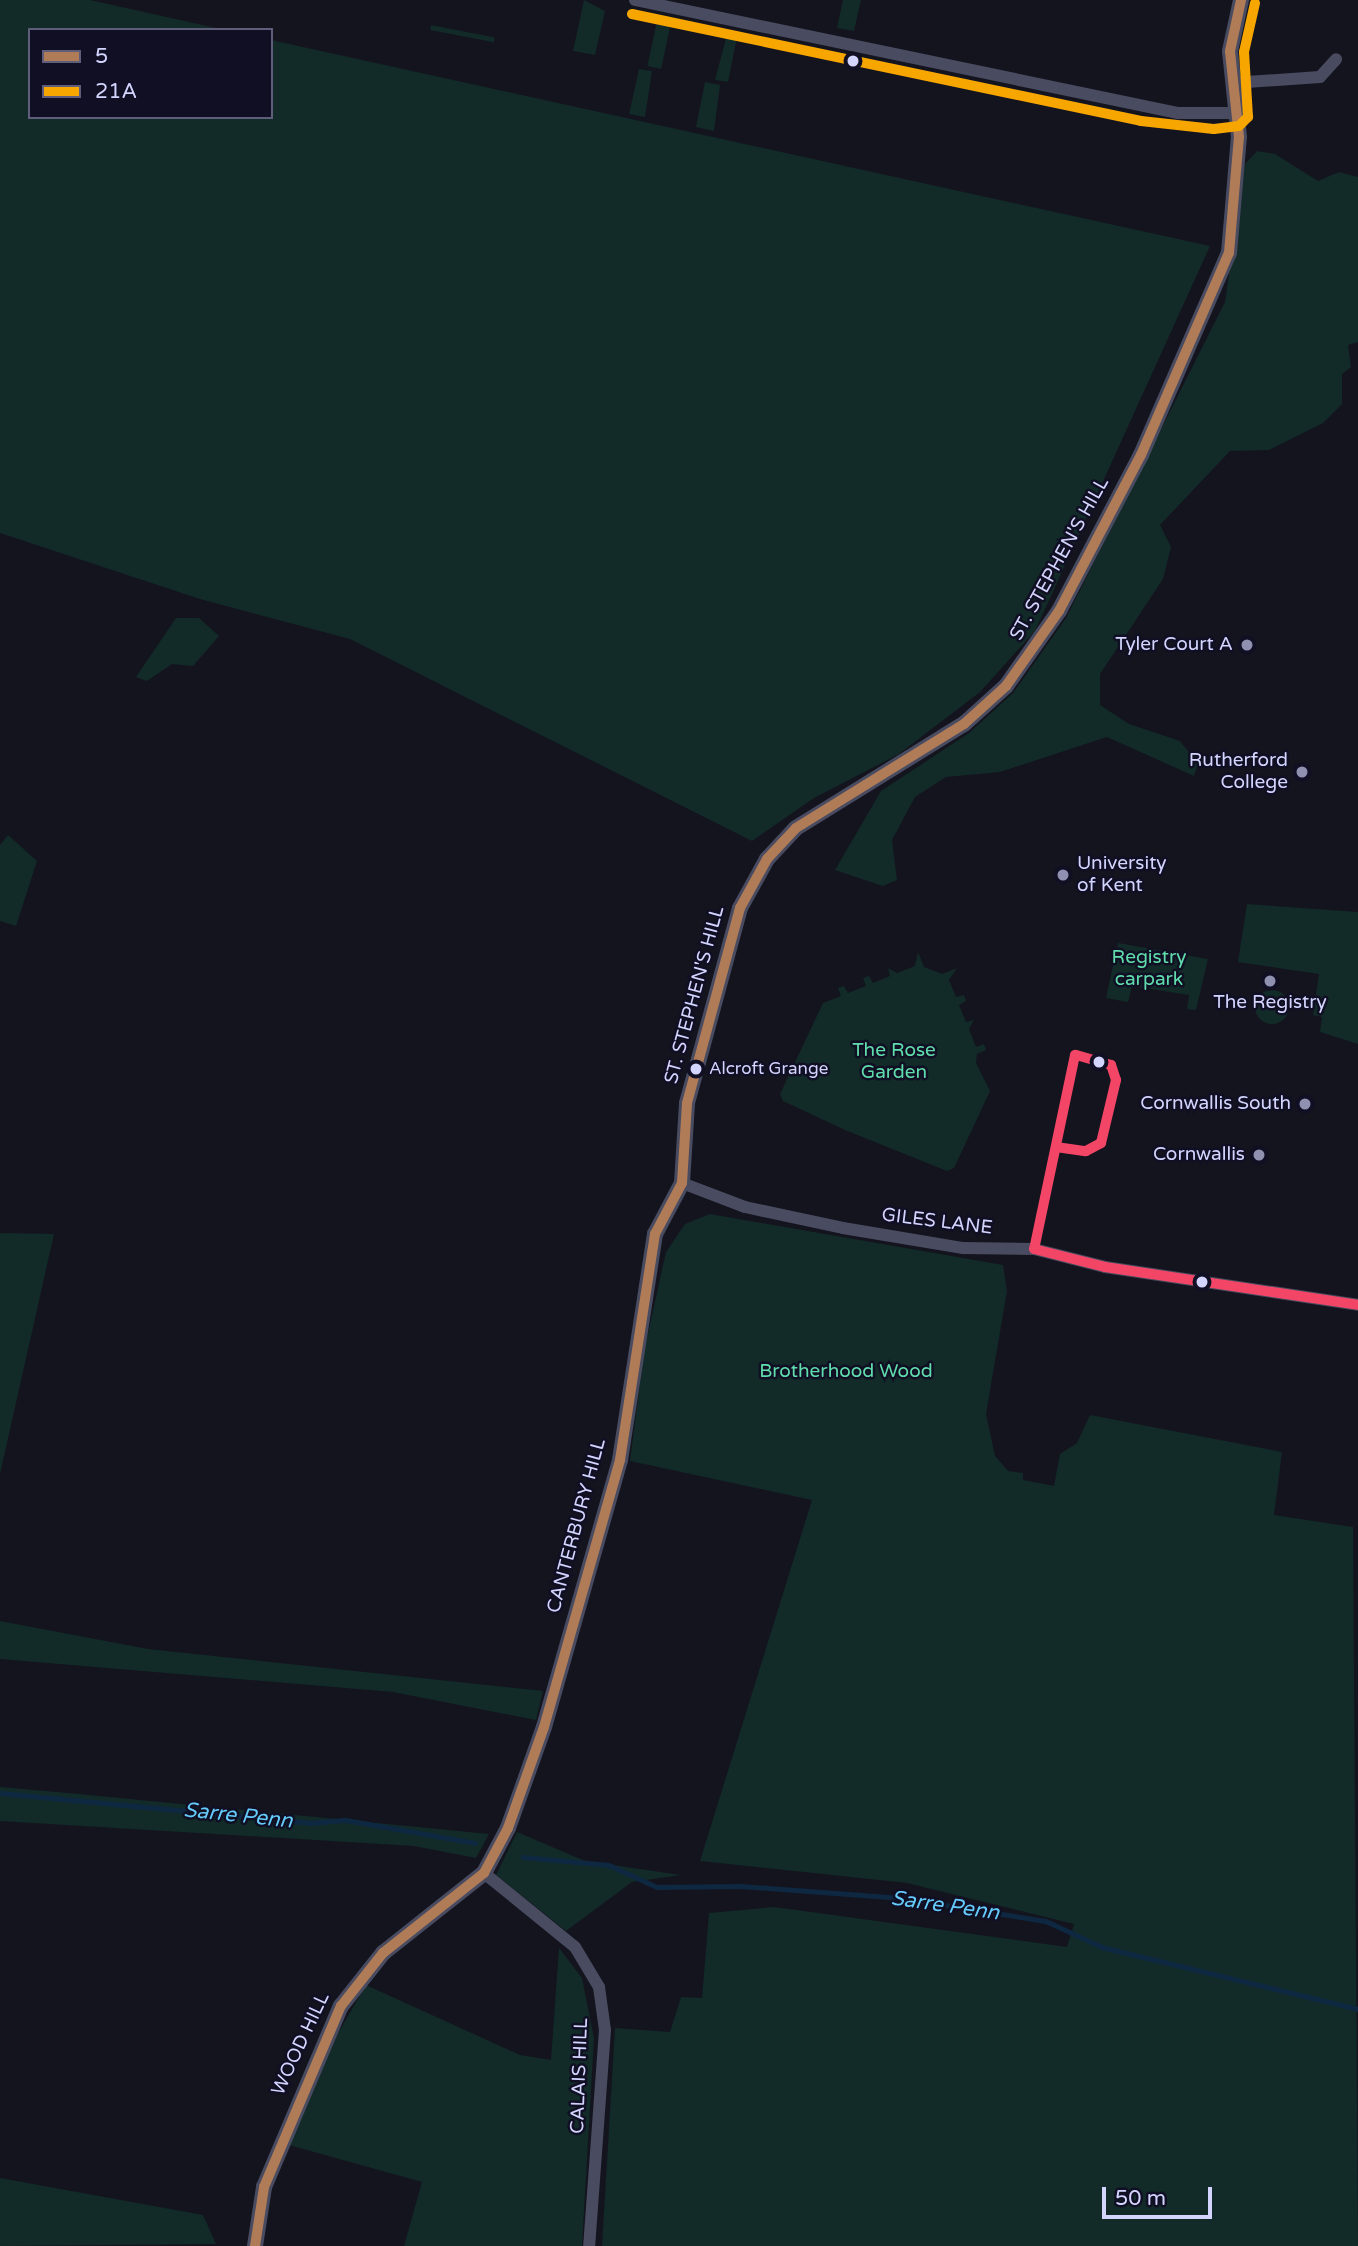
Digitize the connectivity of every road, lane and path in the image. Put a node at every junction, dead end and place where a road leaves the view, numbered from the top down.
1 (635, 0) edge
2 (1241, 0) edge
3 (1336, 59) dead end
4 (1232, 83) junction
5 (1236, 113) junction
6 (682, 1183) junction
7 (1358, 1306) edge
8 (484, 1873) junction
9 (255, 2246) edge
10 (589, 2246) edge

1 - 5 street
2 - 4 street, ST. STEPHEN'S HILL
3 - 4 street
4 - 5 street, ST. STEPHEN'S HILL
5 - 6 street, ST. STEPHEN'S HILL
6 - 7 street, GILES LANE
6 - 8 street, CANTERBURY HILL
8 - 9 street, WOOD HILL
8 - 10 street, CALAIS HILL

